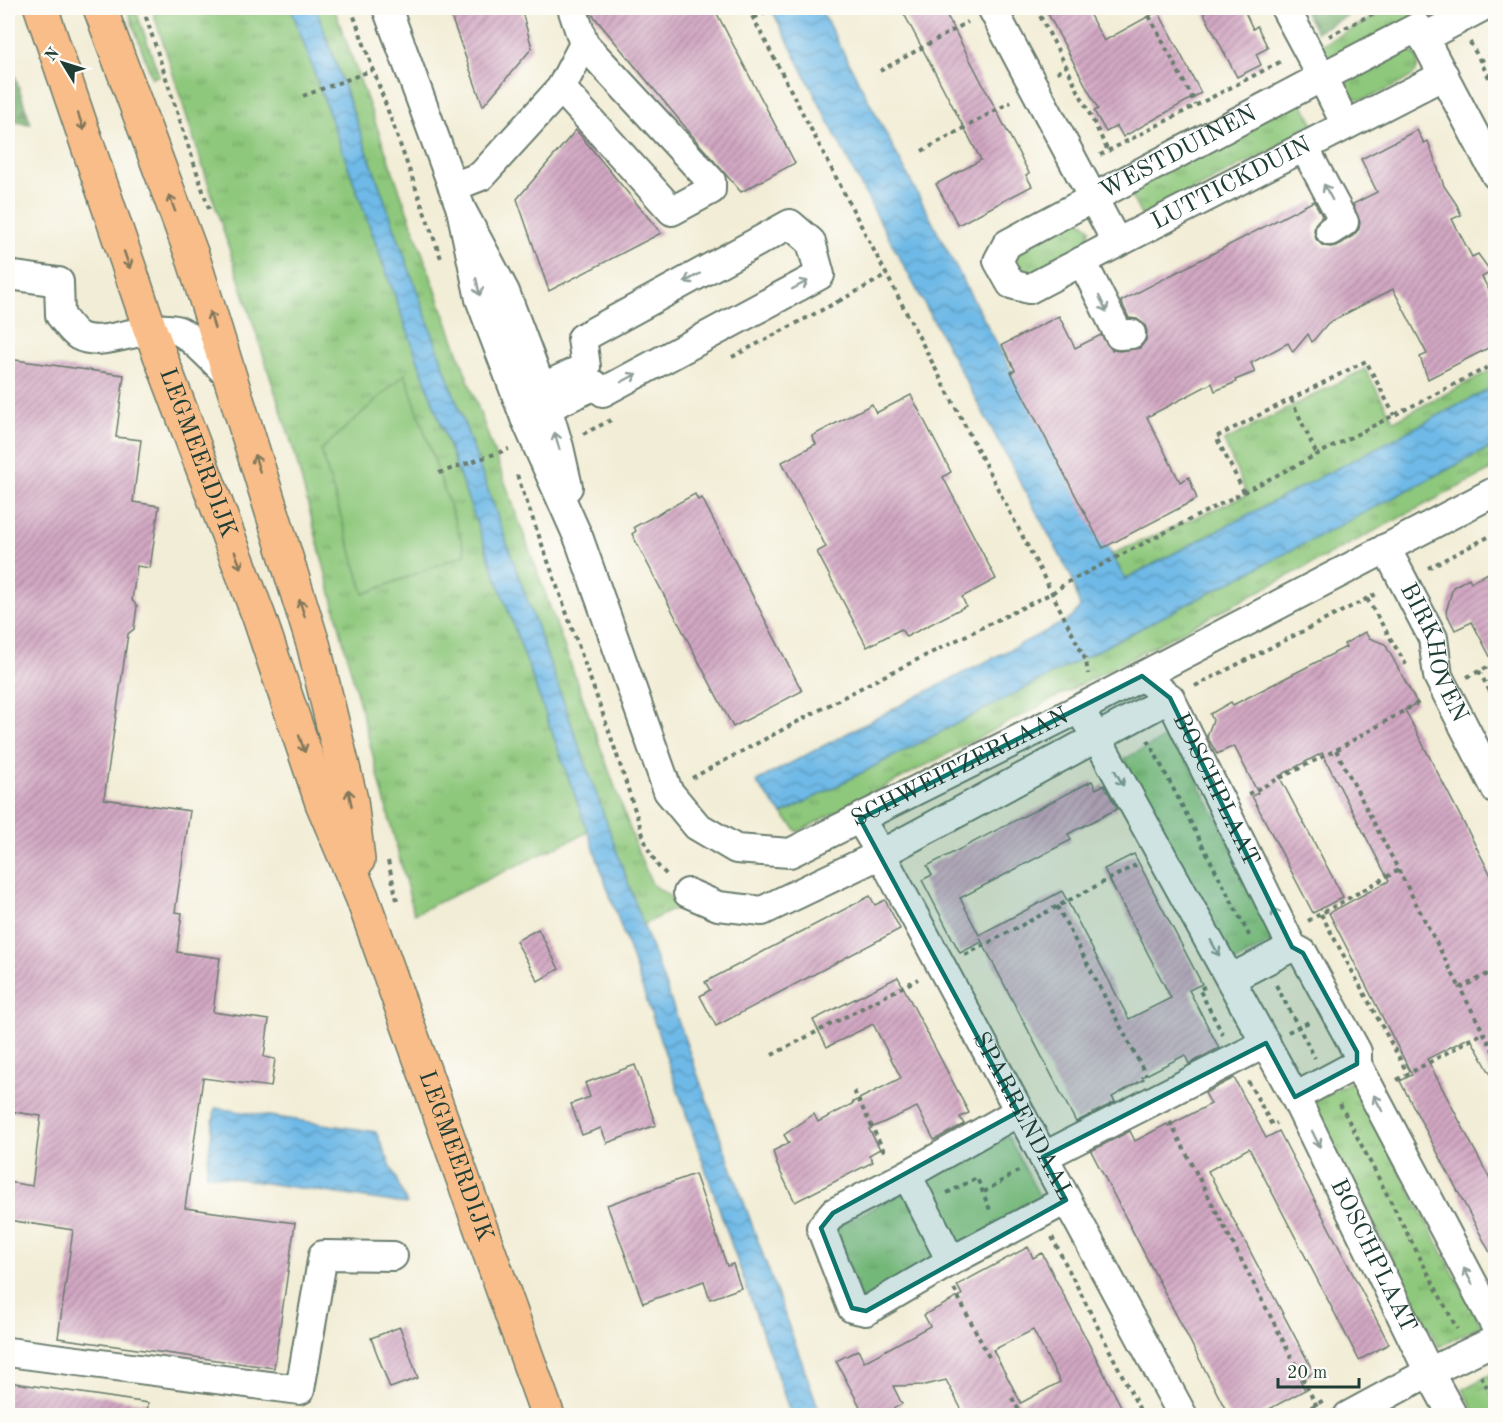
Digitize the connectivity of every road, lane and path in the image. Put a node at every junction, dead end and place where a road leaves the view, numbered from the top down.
1 (41, 8) edge
2 (100, 8) edge
3 (387, 8) edge
4 (572, 8) edge
5 (748, 8) edge
6 (774, 8) edge
7 (992, 8) edge
8 (1036, 8) edge
9 (1145, 8) edge
10 (1285, 8) edge
11 (1384, 8) edge
12 (1468, 14) edge
13 (754, 18) junction
14 (1420, 33) junction
15 (584, 44) junction
16 (1306, 48) junction
17 (1496, 53) edge
18 (1480, 61) junction
19 (1066, 66) junction
20 (374, 70) dead end
21 (880, 71) dead end
22 (1444, 75) junction
23 (1322, 77) junction
24 (561, 88) junction
25 (1035, 89) junction
26 (303, 96) dead end
27 (1196, 105) junction
28 (1496, 111) edge
29 (1346, 125) junction
30 (1304, 147) junction
31 (922, 151) dead end
32 (1108, 151) junction
33 (1077, 167) junction
34 (1496, 175) edge
35 (457, 198) junction
36 (1094, 198) junction
37 (1330, 231) dead end
38 (1117, 243) junction
39 (1082, 261) junction
40 (8, 275) edge
41 (820, 275) junction
42 (886, 275) junction
43 (150, 329) junction
44 (1131, 334) dead end
45 (1496, 363) edge
46 (229, 376) junction
47 (591, 376) junction
48 (1291, 399) junction
49 (533, 403) junction
50 (1394, 415) junction
51 (508, 449) dead end
52 (1317, 455) junction
53 (439, 473) dead end
54 (1496, 490) edge
55 (1244, 492) junction
56 (1496, 533) edge
57 (1386, 548) junction
58 (1404, 580) junction
59 (1052, 593) junction
60 (1367, 598) junction
61 (1086, 662) dead end
62 (1408, 668) dead end
63 (1479, 671) dead end
64 (1142, 676) junction
65 (1444, 688) junction
66 (1170, 698) junction
67 (1496, 703) edge
68 (1079, 709) junction
69 (1136, 716) junction
70 (1097, 738) junction
71 (1336, 750) junction
72 (1496, 789) edge
73 (668, 791) junction
74 (1223, 807) junction
75 (860, 819) junction
76 (1161, 852) junction
77 (881, 854) junction
78 (1398, 870) junction
79 (688, 893) dead end
80 (362, 897) junction
81 (1057, 906) junction
82 (1321, 914) junction
83 (1289, 940) junction
84 (1263, 962) junction
85 (941, 967) junction
86 (1496, 970) edge
87 (1232, 978) junction
88 (1460, 988) junction
89 (1483, 1033) junction
90 (1266, 1043) junction
91 (772, 1054) dead end
92 (1496, 1056) edge
93 (1358, 1064) junction
94 (1408, 1074) junction
95 (1327, 1080) junction
96 (854, 1091) dead end
97 (1373, 1093) junction
98 (1295, 1096) junction
99 (1158, 1098) junction
100 (1018, 1112) junction
101 (1043, 1157) junction
102 (903, 1177) junction
103 (1066, 1200) junction
104 (922, 1205) junction
105 (1040, 1214) junction
106 (393, 1256) dead end
107 (946, 1263) junction
108 (1496, 1328) edge
109 (1496, 1340) edge
110 (8, 1352) edge
111 (1469, 1353) junction
112 (991, 1361) dead end
113 (1429, 1372) junction
114 (1012, 1398) dead end
115 (548, 1416) edge
116 (1022, 1416) edge
117 (1143, 1416) edge
118 (1183, 1416) edge
119 (1322, 1416) edge
120 (1348, 1416) edge
121 (1452, 1416) edge

1 -> 43 main road, LEGMEERDIJK
46 -> 2 main road, LEGMEERDIJK
3 - 35 street, SCHWEITZERLAAN
4 - 15 street
5 - 13 path
6 - 13 path
7 - 21 path
7 - 25 street, WESTDUINEN
8 - 19 path
9 - 27 path
10 - 16 street
11 - 16 path
12 - 14 street
12 - 18 path
13 - 42 path
14 - 22 street
14 - 23 street
15 - 24 street
15 - 24 street
16 - 23 street
16 - 27 path
17 - 18 path
18 - 28 path
19 - 25 path
19 - 32 path
20 - 26 path
22 - 29 street, LUTTICKDUIN
22 - 34 street
23 - 29 street
23 - 36 street, WESTDUINEN
24 - 35 street
25 - 31 path
25 - 33 street, WESTDUINEN
27 - 32 path
29 - 30 street, LUTTICKDUIN
37 -> 30 street
30 - 38 street, LUTTICKDUIN
32 - 33 path
33 - 36 street, WESTDUINEN
35 - 49 street, SCHWEITZERLAAN
36 - 38 street
36 - 39 street, LUTTICKDUIN
38 - 39 street, LUTTICKDUIN
39 -> 44 street
40 - 43 street
41 - 42 path
47 -> 41 street
41 -> 47 street
42 - 59 path
43 - 46 street
43 -> 80 main road, LEGMEERDIJK
45 - 50 path
80 -> 46 main road, LEGMEERDIJK
47 - 49 street
48 - 50 path
48 - 52 path
48 - 55 path
49 - 73 street, SCHWEITZERLAAN
50 - 52 path
51 - 53 path
52 - 55 path
54 - 57 street, SCHWEITZERLAAN
55 - 59 path
56 - 58 path
57 - 58 street, BIRKHOVEN
57 - 64 street, SCHWEITZERLAAN
58 - 60 path
58 - 65 street, BIRKHOVEN
59 - 61 path
59 - 73 path
60 - 62 path
60 - 66 path
63 - 67 path
64 - 66 street, BOSCHPLAAT
64 - 68 street, SCHWEITZERLAAN
65 - 71 path
65 - 72 street, BIRKHOVEN
66 - 69 street, SCHWEITZERLAAN
66 - 74 street, BOSCHPLAAT
68 - 70 street, BOSCHPLAAT
68 - 75 street, SCHWEITZERLAAN
69 - 70 street, SCHWEITZERLAAN
69 - 84 path
70 -> 76 street, BOSCHPLAAT
70 - 77 street, SCHWEITZERLAAN
71 - 74 path
71 - 78 path
73 - 75 street, SCHWEITZERLAAN
83 -> 74 street, BOSCHPLAAT
75 - 77 street, SPARRENDAAL
76 - 81 path
76 -> 87 street, BOSCHPLAAT
77 - 79 street, SCHWEITZERLAAN
77 - 85 street, SPARRENDAAL
78 - 82 path
78 - 88 path
80 - 115 main road, LEGMEERDIJK
81 - 85 path
81 - 99 path
82 - 83 path
82 - 94 path
83 - 84 street
83 - 93 street, BOSCHPLAAT
84 - 87 street
84 - 95 path
85 - 91 path
85 - 100 street, SPARRENDAAL
86 - 88 path
87 - 90 street, BOSCHPLAAT
88 - 89 path
89 - 92 path
89 - 94 path
90 - 98 street, BOSCHPLAAT
90 - 99 street
93 - 95 street
93 - 97 street, BOSCHPLAAT
94 - 97 path
95 - 98 street
95 - 111 path
96 - 102 path
108 -> 97 street, BOSCHPLAAT
98 -> 113 street, BOSCHPLAAT
99 - 101 street
99 - 119 path
100 - 101 street, SPARRENDAAL
100 - 102 street
101 - 103 street, SPARRENDAAL
101 - 104 path
102 - 104 street
102 - 107 street
103 - 105 street
103 - 118 street, SPARRENDAAL
104 - 107 street
105 - 107 street
105 - 117 path
106 - 110 street
107 - 112 path
109 - 111 street
111 - 113 street
113 - 120 street
113 - 121 street, BOSCHPLAAT
114 - 116 path

